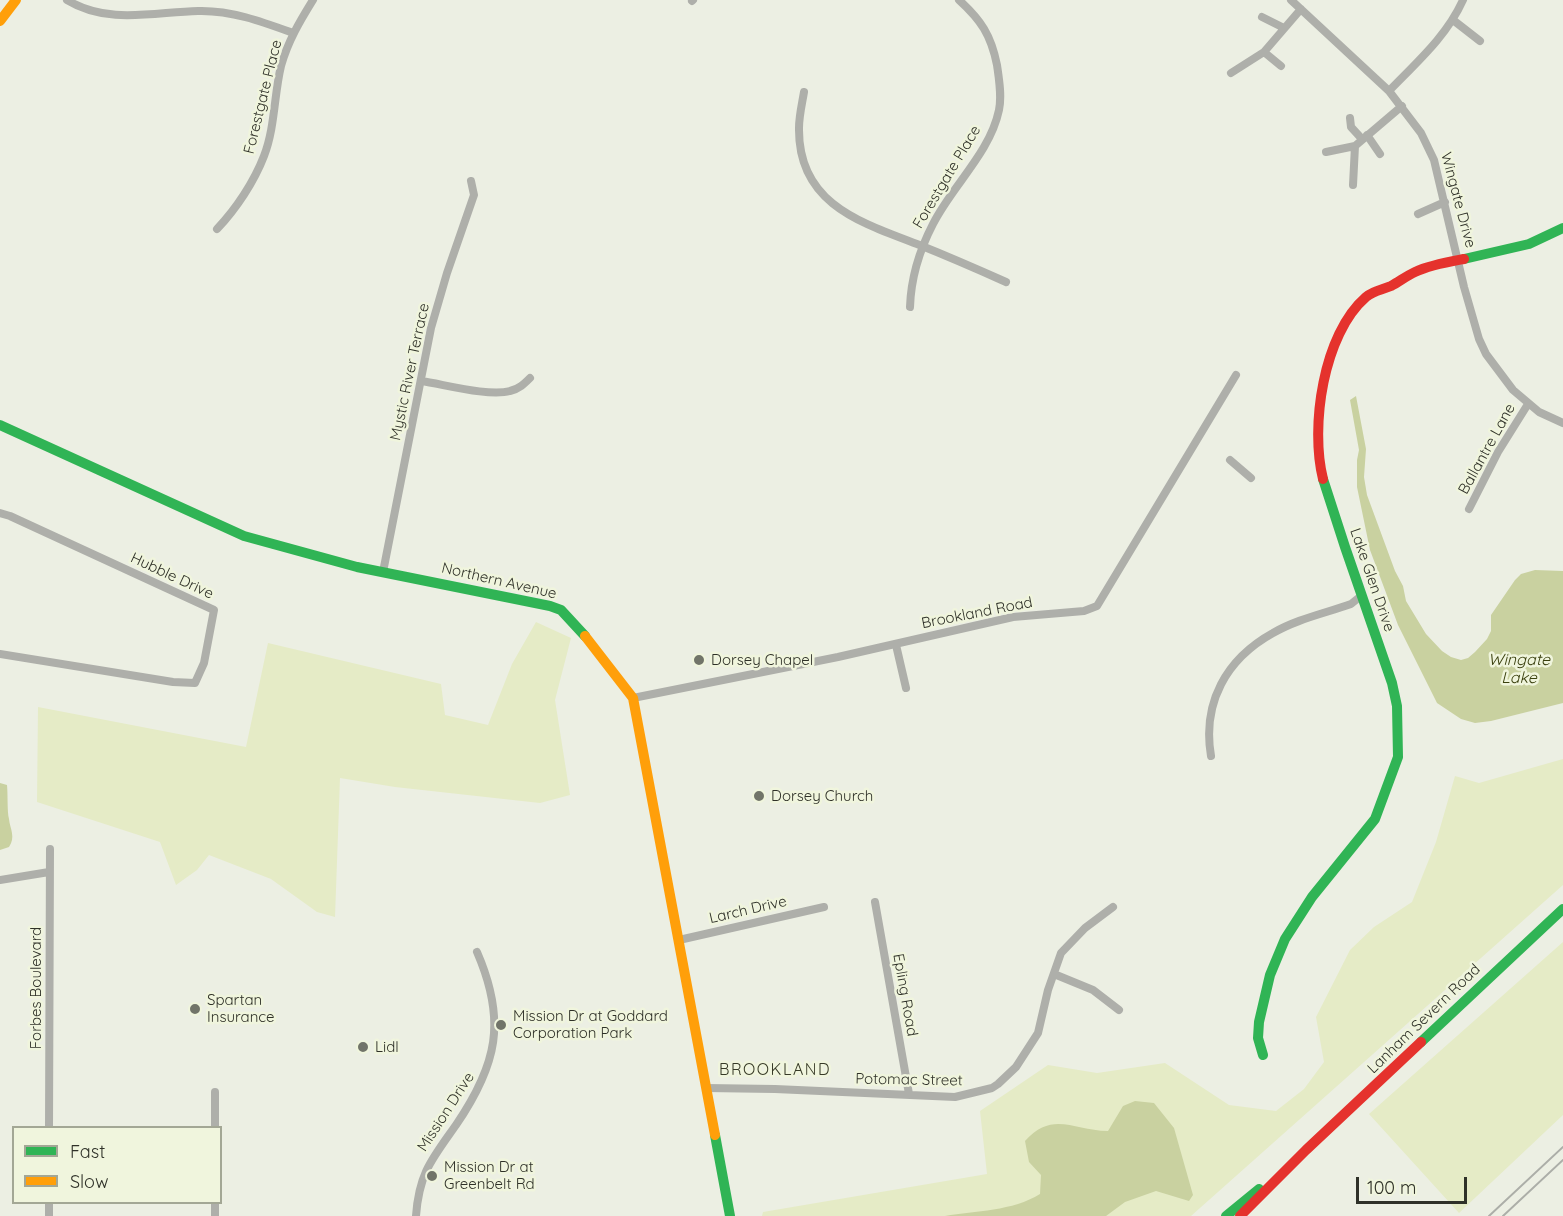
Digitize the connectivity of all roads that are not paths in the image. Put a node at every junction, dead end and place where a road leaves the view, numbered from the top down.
1 (16, 0) edge
2 (68, 0) edge
3 (313, 0) edge
4 (959, 0) edge
5 (1291, 0) edge
6 (1463, 0) edge
7 (1301, 9) junction
8 (1262, 17) dead end
9 (1453, 20) junction
10 (0, 21) edge
11 (1284, 28) junction
12 (292, 33) junction
13 (1480, 41) dead end
14 (1264, 52) junction
15 (1281, 66) dead end
16 (1231, 73) dead end
17 (1389, 91) junction
18 (804, 92) dead end
19 (1402, 106) junction
20 (1350, 118) dead end
21 (1364, 137) junction
22 (1355, 146) junction
23 (1326, 152) dead end
24 (1380, 154) dead end
25 (471, 181) dead end
26 (1353, 185) dead end
27 (1445, 202) junction
28 (1418, 214) dead end
29 (1563, 228) edge
30 (217, 229) dead end
31 (922, 246) junction
32 (1459, 261) junction
33 (1006, 282) dead end
34 (910, 307) dead end
35 (1236, 375) dead end
36 (530, 378) dead end
37 (421, 381) junction
38 (1528, 404) junction
39 (1563, 423) edge
40 (0, 425) edge
41 (1230, 460) dead end
42 (1251, 478) dead end
43 (1469, 509) dead end
44 (0, 513) edge
45 (383, 572) junction
46 (1361, 596) junction
47 (896, 645) junction
48 (0, 654) edge
49 (906, 688) dead end
50 (633, 698) junction
51 (1211, 756) dead end
52 (50, 849) dead end
53 (49, 872) junction
54 (0, 880) edge
55 (874, 902) dead end
56 (824, 907) dead end
57 (1113, 907) dead end
58 (1563, 909) edge
59 (679, 940) junction
60 (477, 952) dead end
61 (1054, 974) junction
62 (1119, 1010) dead end
63 (1263, 1055) dead end
64 (706, 1088) junction
65 (214, 1092) dead end
66 (909, 1094) junction
67 (49, 1126) edge
68 (214, 1126) edge
69 (1306, 1150) junction
70 (416, 1216) edge
71 (730, 1216) edge
72 (1226, 1216) edge
73 (1240, 1216) edge

1 - 10 street
2 - 12 street
3 - 12 street, Forestgate Place
4 - 31 street, Forestgate Place
5 - 7 street, Wingate Drive
6 - 9 street
7 - 11 street
7 - 17 street, Wingate Drive
8 - 11 street
9 - 13 street
9 - 17 street
11 - 14 street
12 - 30 street, Forestgate Place
14 - 15 street
14 - 16 street
17 - 19 street, Wingate Drive
18 - 31 street
19 - 21 street
19 - 27 street, Wingate Drive
20 - 21 street
21 - 22 street
21 - 24 street
22 - 23 street
22 - 26 street
25 - 37 street, Mystic River Terrace
27 - 28 street
27 - 32 street, Wingate Drive
29 - 32 street, Lake Glen Drive
31 - 33 street
31 - 34 street, Forestgate Place
32 - 38 street, Wingate Drive
32 - 46 street, Lake Glen Drive
35 - 47 street, Brookland Road
36 - 37 street
37 - 45 street, Mystic River Terrace
38 - 39 street, Wingate Drive
38 - 43 street, Ballantre Lane
40 - 45 street, Northern Avenue
41 - 42 street
44 - 48 street, Hubble Drive
45 - 50 street, Northern Avenue
46 - 51 street
46 - 63 street, Lake Glen Drive
47 - 49 street
47 - 50 street, Brookland Road
50 - 59 street, Northern Avenue
52 - 53 street, Forbes Boulevard
53 - 54 street
53 - 67 street, Forbes Boulevard
55 - 66 street, Epling Road
56 - 59 street, Larch Drive
57 - 61 street, Potomac Street
58 - 69 street, Lanham Severn Road
59 - 64 street, Northern Avenue
60 - 70 street, Mission Drive
61 - 62 street
61 - 66 street, Potomac Street
64 - 66 street, Potomac Street
64 - 71 street, Northern Avenue
65 - 68 street
69 - 72 street, Lanham Severn Road
69 - 73 street, Lanham Severn Road

